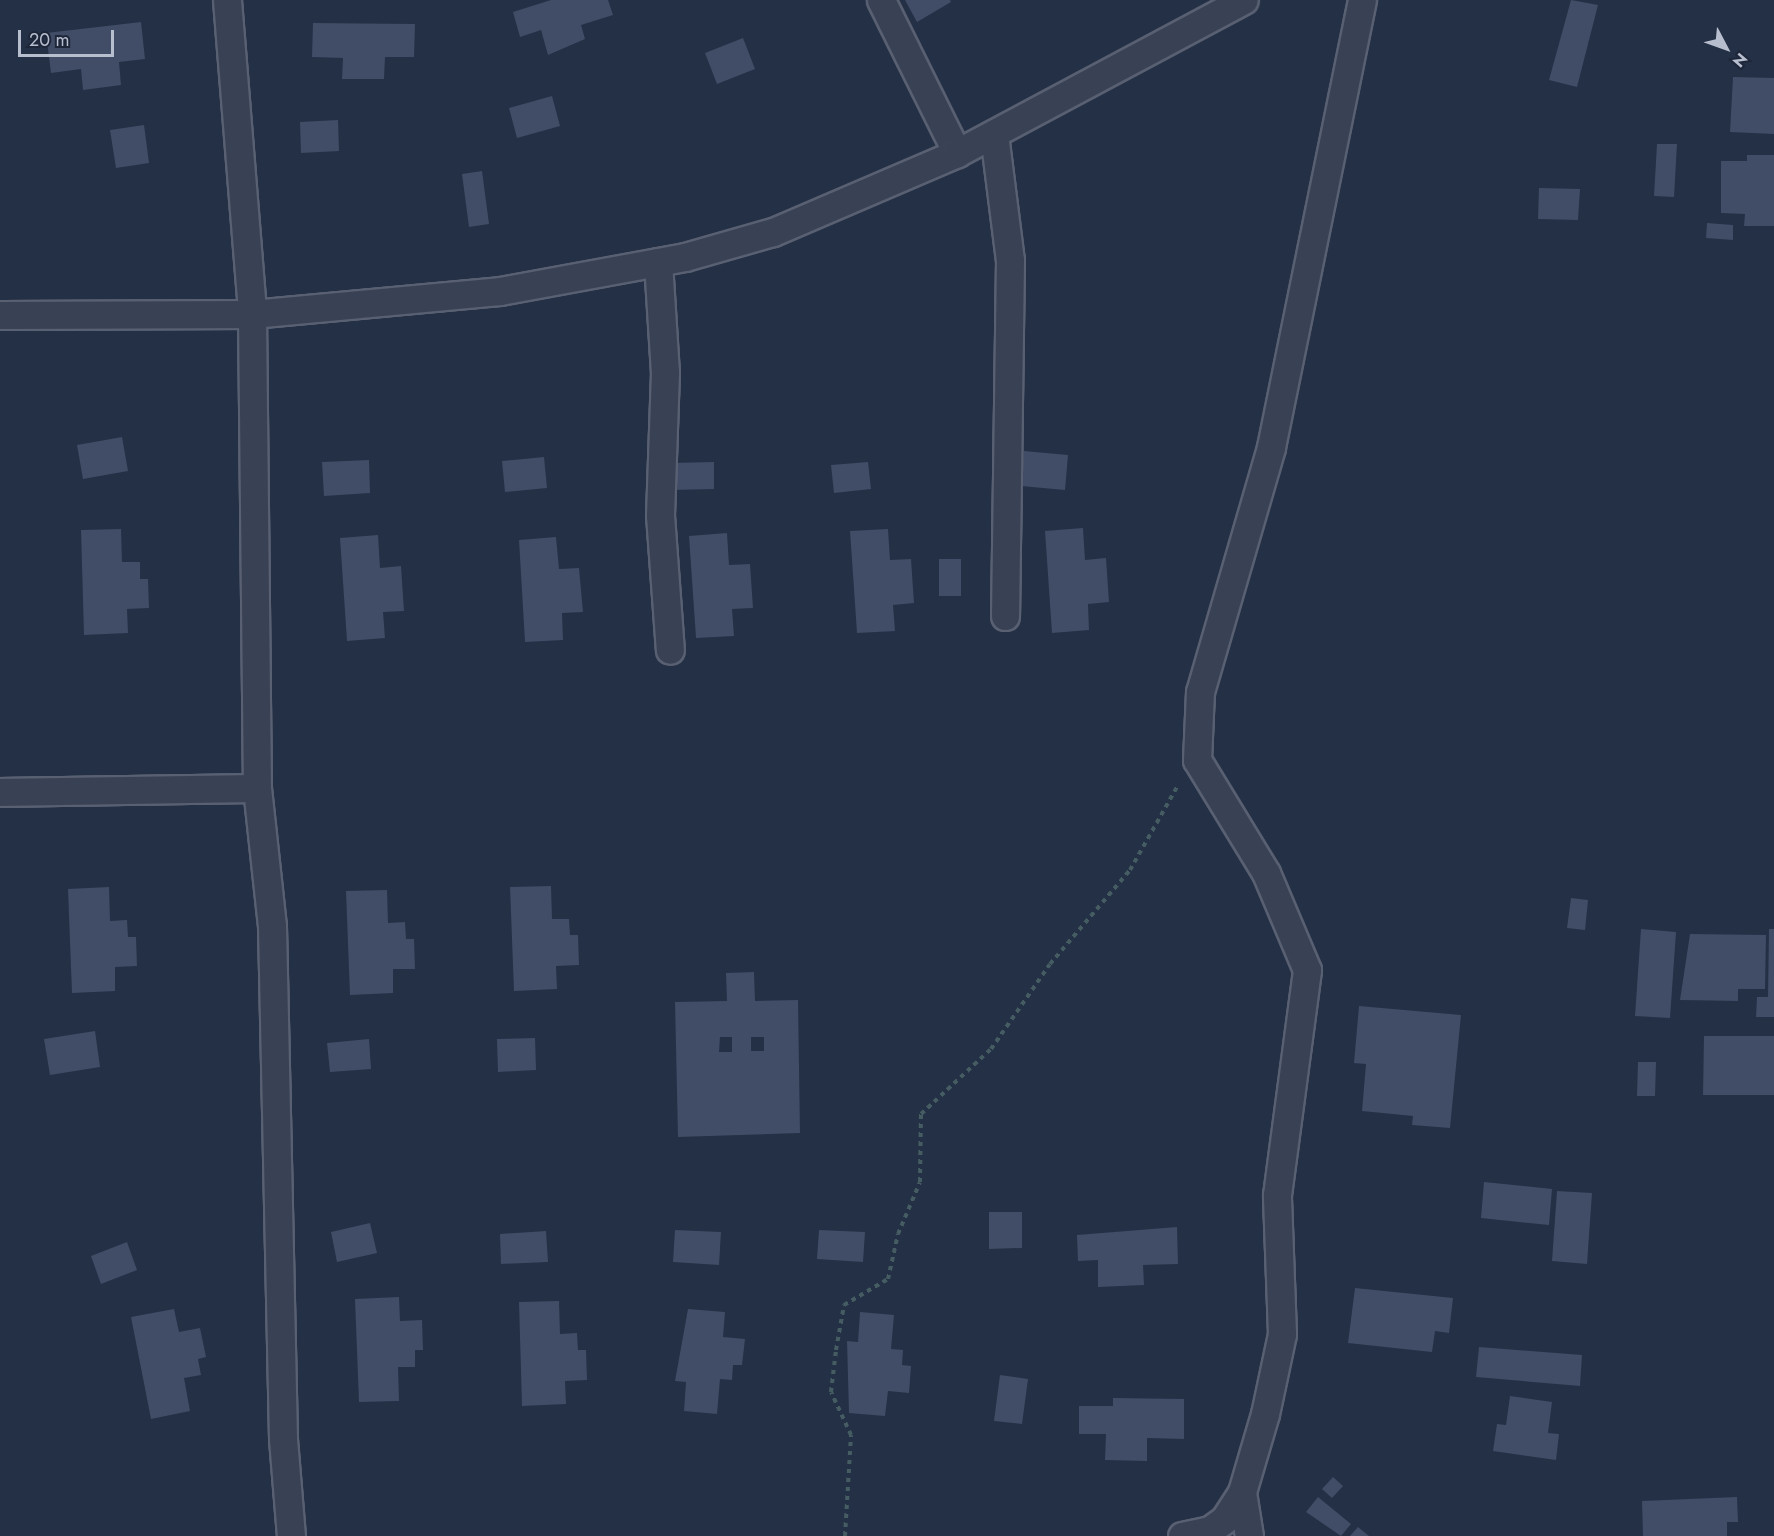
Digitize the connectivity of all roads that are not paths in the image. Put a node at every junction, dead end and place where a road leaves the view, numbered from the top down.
1 (226, 0) edge
2 (881, 0) edge
3 (1244, 0) edge
4 (1362, 0) edge
5 (994, 134) junction
6 (957, 153) junction
7 (658, 262) junction
8 (252, 314) junction
9 (0, 315) edge
10 (1005, 616) dead end
11 (670, 650) dead end
12 (257, 788) junction
13 (0, 792) edge
14 (1242, 1492) junction
15 (291, 1536) edge
16 (1182, 1536) edge
17 (1250, 1536) edge

1 - 8 street
2 - 6 street
3 - 5 street
4 - 14 street
5 - 6 street
5 - 10 street
6 - 7 street
7 - 8 street
7 - 11 street
8 - 9 street
8 - 12 street
12 - 13 street
12 - 15 street
14 - 16 street
14 - 17 street

